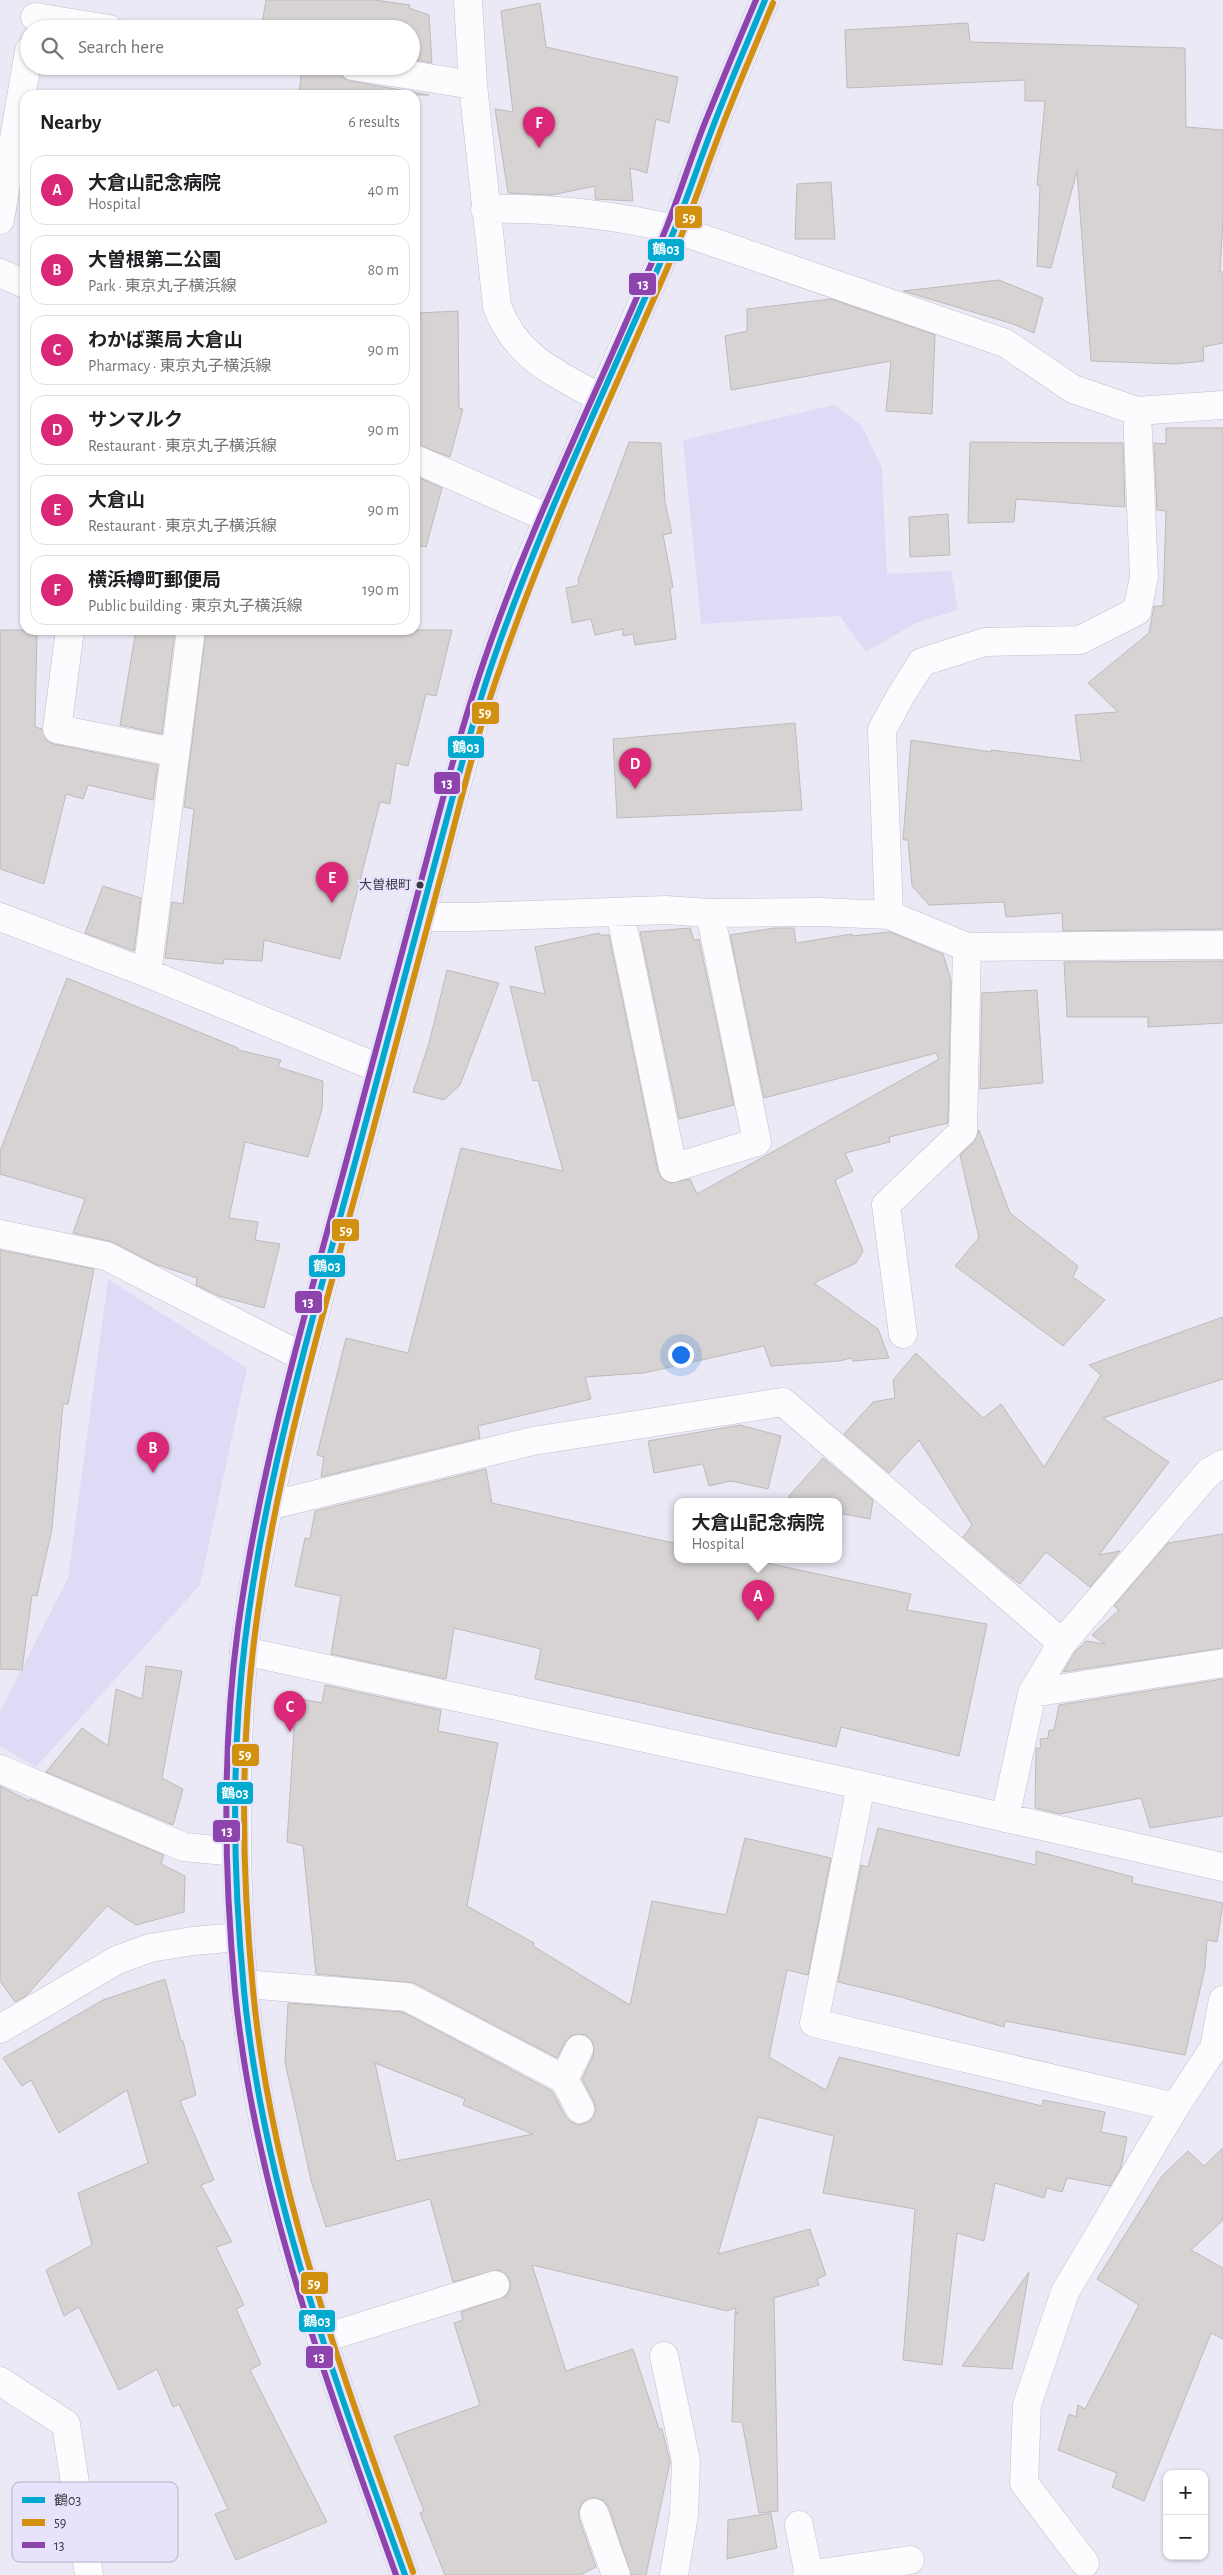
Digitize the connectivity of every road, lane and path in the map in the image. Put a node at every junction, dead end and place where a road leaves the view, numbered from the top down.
1 (468, 0) edge
2 (765, 0) edge
3 (35, 15) edge
4 (61, 20) edge
5 (25, 75) edge
6 (410, 75) edge
7 (473, 85) junction
8 (22, 90) edge
9 (20, 104) edge
10 (485, 209) junction
11 (0, 220) edge
12 (675, 228) junction
13 (0, 273) edge
14 (20, 282) edge
15 (600, 398) junction
16 (1223, 405) edge
17 (1137, 411) junction
18 (420, 461) edge
19 (548, 518) junction
20 (69, 635) edge
21 (191, 635) edge
22 (174, 752) junction
23 (620, 912) junction
24 (710, 913) junction
25 (889, 915) junction
26 (0, 917) edge
27 (421, 917) junction
28 (1223, 945) edge
29 (967, 947) junction
30 (147, 974) junction
31 (381, 1069) junction
32 (0, 1234) edge
33 (902, 1334) dead end
34 (303, 1357) junction
35 (1223, 1464) edge
36 (268, 1506) junction
37 (1062, 1643) junction
38 (244, 1651) junction
39 (1223, 1663) edge
40 (1032, 1693) junction
41 (0, 1769) edge
42 (861, 1785) junction
43 (1005, 1818) junction
44 (236, 1852) junction
45 (1223, 1867) edge
46 (238, 1937) junction
47 (244, 1984) junction
48 (1223, 2000) edge
49 (0, 2029) edge
50 (1218, 2048) edge
51 (579, 2049) dead end
52 (564, 2079) junction
53 (1176, 2107) junction
54 (580, 2109) dead end
55 (495, 2285) dead end
56 (321, 2339) junction
57 (664, 2356) dead end
58 (0, 2381) edge
59 (75, 2482) edge
60 (594, 2513) dead end
61 (799, 2525) dead end
62 (910, 2560) dead end
63 (87, 2562) edge
64 (1085, 2563) dead end
65 (89, 2575) edge
66 (405, 2575) edge
67 (616, 2575) edge
68 (674, 2575) edge
69 (808, 2575) edge

1 - 7 street
2 - 12 street
3 - 4 street
5 - 8 street
6 - 7 street
7 - 10 street
9 - 11 street
10 - 12 street
10 - 15 street
12 - 15 street
12 - 17 street
13 - 14 street
15 - 19 street
16 - 17 street
17 - 25 street
18 - 19 street
19 - 27 street
20 - 22 street
21 - 22 street
22 - 30 street
23 - 24 street
23 - 24 street
23 - 27 street
24 - 25 street
25 - 29 street
26 - 30 street
27 - 31 street
28 - 29 street
29 - 33 street
30 - 31 street
31 - 34 street
32 - 34 street
34 - 36 street
35 - 37 street
36 - 37 street
36 - 38 street
37 - 40 street
38 - 42 street
38 - 44 street
39 - 40 street
40 - 43 street
41 - 44 street
42 - 43 street
42 - 53 street
43 - 45 street
44 - 46 street
46 - 47 street
46 - 49 street
47 - 52 street
47 - 56 street
48 - 50 street
50 - 53 street
51 - 52 street
52 - 54 street
53 - 64 street
55 - 56 street
56 - 66 street
57 - 68 street
58 - 59 street
60 - 67 street
61 - 69 street
62 - 69 street
63 - 65 street

